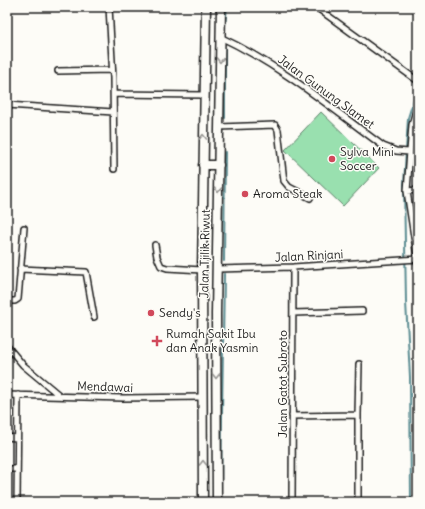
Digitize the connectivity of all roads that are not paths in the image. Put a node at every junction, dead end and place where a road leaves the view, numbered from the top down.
1 (109, 7) edge
2 (206, 7) edge
3 (221, 7) edge
4 (316, 7) edge
5 (220, 37) junction
6 (112, 70) junction
7 (58, 71) dead end
8 (416, 79) edge
9 (114, 94) junction
10 (204, 95) junction
11 (418, 103) edge
12 (7, 105) edge
13 (113, 112) junction
14 (219, 127) junction
15 (408, 152) junction
16 (203, 165) junction
17 (218, 165) junction
18 (114, 170) dead end
19 (418, 190) edge
20 (408, 191) junction
21 (310, 198) dead end
22 (24, 228) dead end
23 (155, 245) dead end
24 (418, 259) edge
25 (418, 263) edge
26 (292, 267) junction
27 (20, 269) junction
28 (218, 269) junction
29 (202, 270) junction
30 (7, 301) edge
31 (362, 310) dead end
32 (293, 313) junction
33 (94, 317) dead end
34 (7, 346) edge
35 (7, 355) edge
36 (14, 355) junction
37 (359, 364) dead end
38 (7, 395) edge
39 (18, 395) junction
40 (59, 395) junction
41 (203, 397) junction
42 (358, 415) junction
43 (292, 416) junction
44 (7, 438) edge
45 (16, 438) junction
46 (7, 469) edge
47 (16, 469) junction
48 (17, 502) edge
49 (203, 502) edge
50 (217, 502) edge
51 (292, 502) edge
52 (358, 502) edge

1 - 6 street
2 - 10 highway, Jalan Tjilik Riwut
3 - 5 highway, Jalan Tjilik Riwut
4 - 8 street
5 -> 14 highway, Jalan Tjilik Riwut
5 - 15 street, Jalan Gunung Slamet
6 - 7 street
6 - 9 street
9 - 10 street
9 - 13 street
16 -> 10 highway, Jalan Tjilik Riwut
11 - 15 street
12 - 13 street
13 - 18 street
14 - 17 highway, Jalan Tjilik Riwut
14 - 21 street
15 - 20 street
16 - 17 highway
16 - 29 highway, Jalan Tjilik Riwut
17 -> 28 highway, Jalan Tjilik Riwut
19 - 20 street
20 - 24 street
22 - 27 street
23 - 29 street
24 - 25 street
24 - 26 street, Jalan Rinjani
26 - 28 street, Jalan Rinjani
26 - 32 street, Jalan Gatot Subroto
27 - 30 street
27 - 33 street
28 -> 50 highway, Jalan Tjilik Riwut
29 - 41 highway, Jalan Tjilik Riwut
31 - 32 street
32 - 43 street, Jalan Gatot Subroto
34 - 36 street
35 - 36 street
36 - 40 street
37 - 42 street
38 - 39 street, Mendawai
39 - 40 street, Mendawai
39 - 45 street
40 - 41 street, Mendawai
49 -> 41 highway, Jalan Tjilik Riwut
42 - 43 street
42 - 52 street
43 - 51 street, Jalan Gatot Subroto
44 - 45 street
45 - 47 street
46 - 47 street
47 - 48 street

